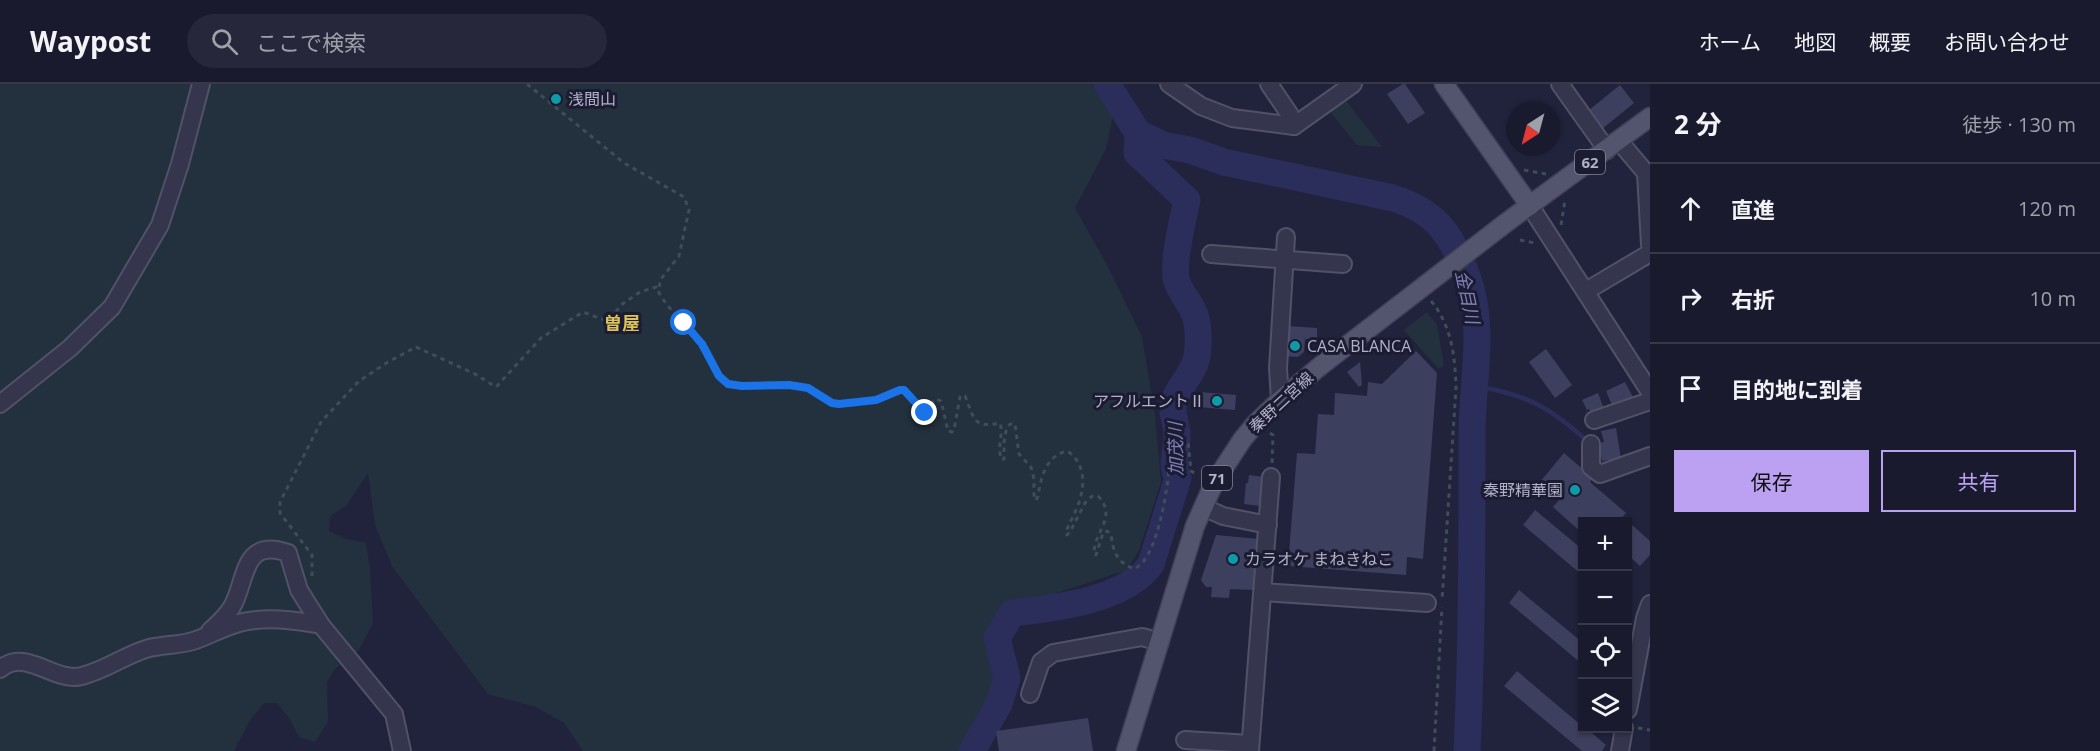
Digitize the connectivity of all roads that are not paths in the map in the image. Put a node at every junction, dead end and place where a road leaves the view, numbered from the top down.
1 (201, 84) edge
2 (1169, 84) edge
3 (1269, 84) edge
4 (1353, 84) edge
5 (1444, 84) edge
6 (1560, 84) edge
7 (1650, 117) edge
8 (1294, 126) junction
9 (1613, 145) junction
10 (1530, 206) junction
11 (1286, 237) dead end
12 (1650, 245) edge
13 (1650, 253) edge
14 (1210, 254) dead end
15 (1285, 258) junction
16 (1334, 259) dead end
17 (1586, 291) junction
18 (1650, 392) edge
19 (1280, 400) junction
20 (1650, 401) edge
21 (0, 404) edge
22 (1594, 420) dead end
23 (1591, 444) dead end
24 (1650, 456) edge
25 (1271, 477) road end
26 (1203, 507) junction
27 (1268, 525) junction
28 (1263, 592) junction
29 (1427, 603) dead end
30 (1650, 604) edge
31 (321, 625) junction
32 (205, 636) junction
33 (1160, 642) junction
34 (0, 669) edge
35 (1632, 688) edge
36 (1030, 694) dead end
37 (1628, 733) edge
38 (1185, 740) dead end
39 (1250, 748) edge
40 (402, 751) edge
41 (1126, 751) edge
42 (1620, 751) edge

1 - 21 street
2 - 8 street
3 - 8 street
4 - 8 street
5 - 10 main road
6 - 9 street
7 - 9 main road, 62
9 - 10 main road, 62
9 - 12 street
10 - 17 street
10 - 19 main road, 秦野二宮線 / 71
11 - 15 street
13 - 17 street
14 - 15 street
15 - 16 street
15 - 19 street
17 - 18 street
19 - 26 main road, 秦野二宮線 / 71
20 - 22 street
23 - 24 street
25 - 27 street
26 - 27 street
26 - 33 main road, 秦野二宮線 / 71
27 - 28 street
28 - 29 street
28 - 39 street
30 - 35 street
31 - 32 street
31 - 32 street
31 - 40 street
32 - 34 street
33 - 36 street
33 - 41 main road, 秦野二宮線 / 71
37 - 42 street
38 - 39 street

